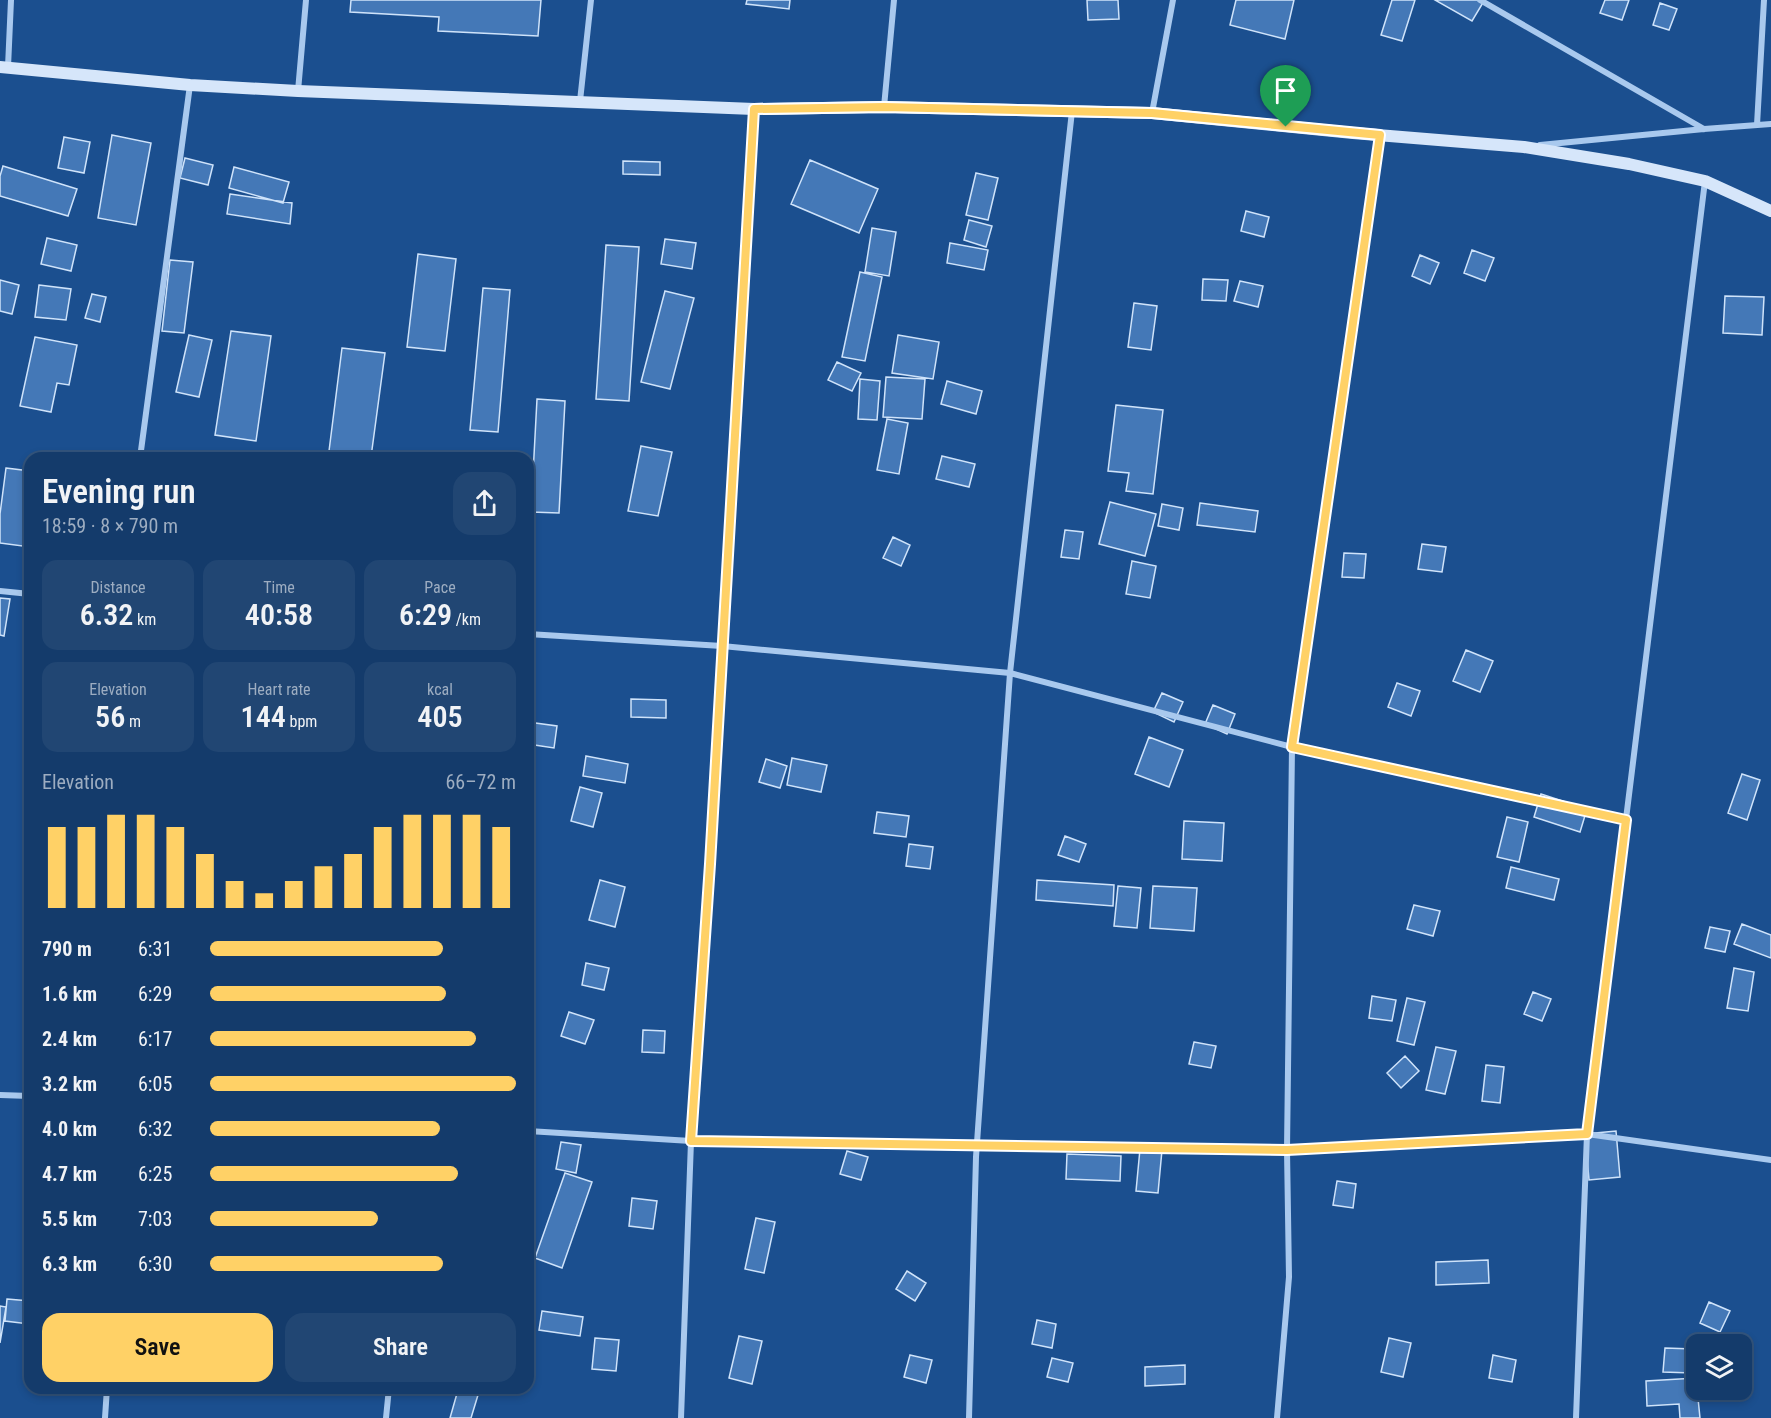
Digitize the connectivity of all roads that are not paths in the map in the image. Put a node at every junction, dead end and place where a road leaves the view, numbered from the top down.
1 (11, 0) edge
2 (306, 0) edge
3 (591, 0) edge
4 (894, 0) edge
5 (1173, 0) edge
6 (1480, 0) edge
7 (1764, 0) edge
8 (4, 67) edge
9 (190, 85) junction
10 (298, 91) junction
11 (580, 101) junction
12 (884, 107) junction
13 (754, 109) junction
14 (1072, 111) junction
15 (1152, 113) junction
16 (1771, 124) edge
17 (1757, 125) junction
18 (1704, 129) junction
19 (1380, 135) junction
20 (1524, 147) junction
21 (1705, 181) junction
22 (1771, 211) edge
23 (141, 452) edge
24 (0, 591) edge
25 (24, 593) edge
26 (534, 634) edge
27 (722, 646) junction
28 (1010, 673) junction
29 (1292, 747) junction
30 (1626, 820) junction
31 (0, 1095) edge
32 (24, 1096) edge
33 (534, 1131) edge
34 (1587, 1134) junction
35 (691, 1141) junction
36 (977, 1145) junction
37 (1287, 1150) junction
38 (1771, 1160) edge
39 (107, 1394) edge
40 (388, 1394) edge
41 (105, 1418) edge
42 (387, 1418) edge
43 (681, 1418) edge
44 (969, 1418) edge
45 (1277, 1418) edge
46 (1576, 1418) edge

1 - 8 street
2 - 10 street
3 - 11 street
4 - 12 street
5 - 15 street
6 - 18 street
7 - 17 street
8 - 9 main road
9 - 10 main road
9 - 23 street
10 - 11 main road
11 - 13 main road
12 - 13 main road
12 - 14 main road
13 - 27 street
14 - 15 main road
14 - 28 street
15 - 19 main road
16 - 17 street
17 - 18 street
18 - 20 street
19 - 20 main road
19 - 29 street
20 - 21 main road
21 - 22 main road
21 - 30 street
24 - 25 street
26 - 27 street
27 - 28 street
27 - 35 street
28 - 29 street
28 - 36 street
29 - 30 street
29 - 37 street
30 - 34 street
31 - 32 street
33 - 35 street
34 - 37 street
34 - 38 street
34 - 46 street
35 - 36 street
35 - 43 street
36 - 37 street
36 - 44 street
37 - 45 street
39 - 41 street
40 - 42 street

